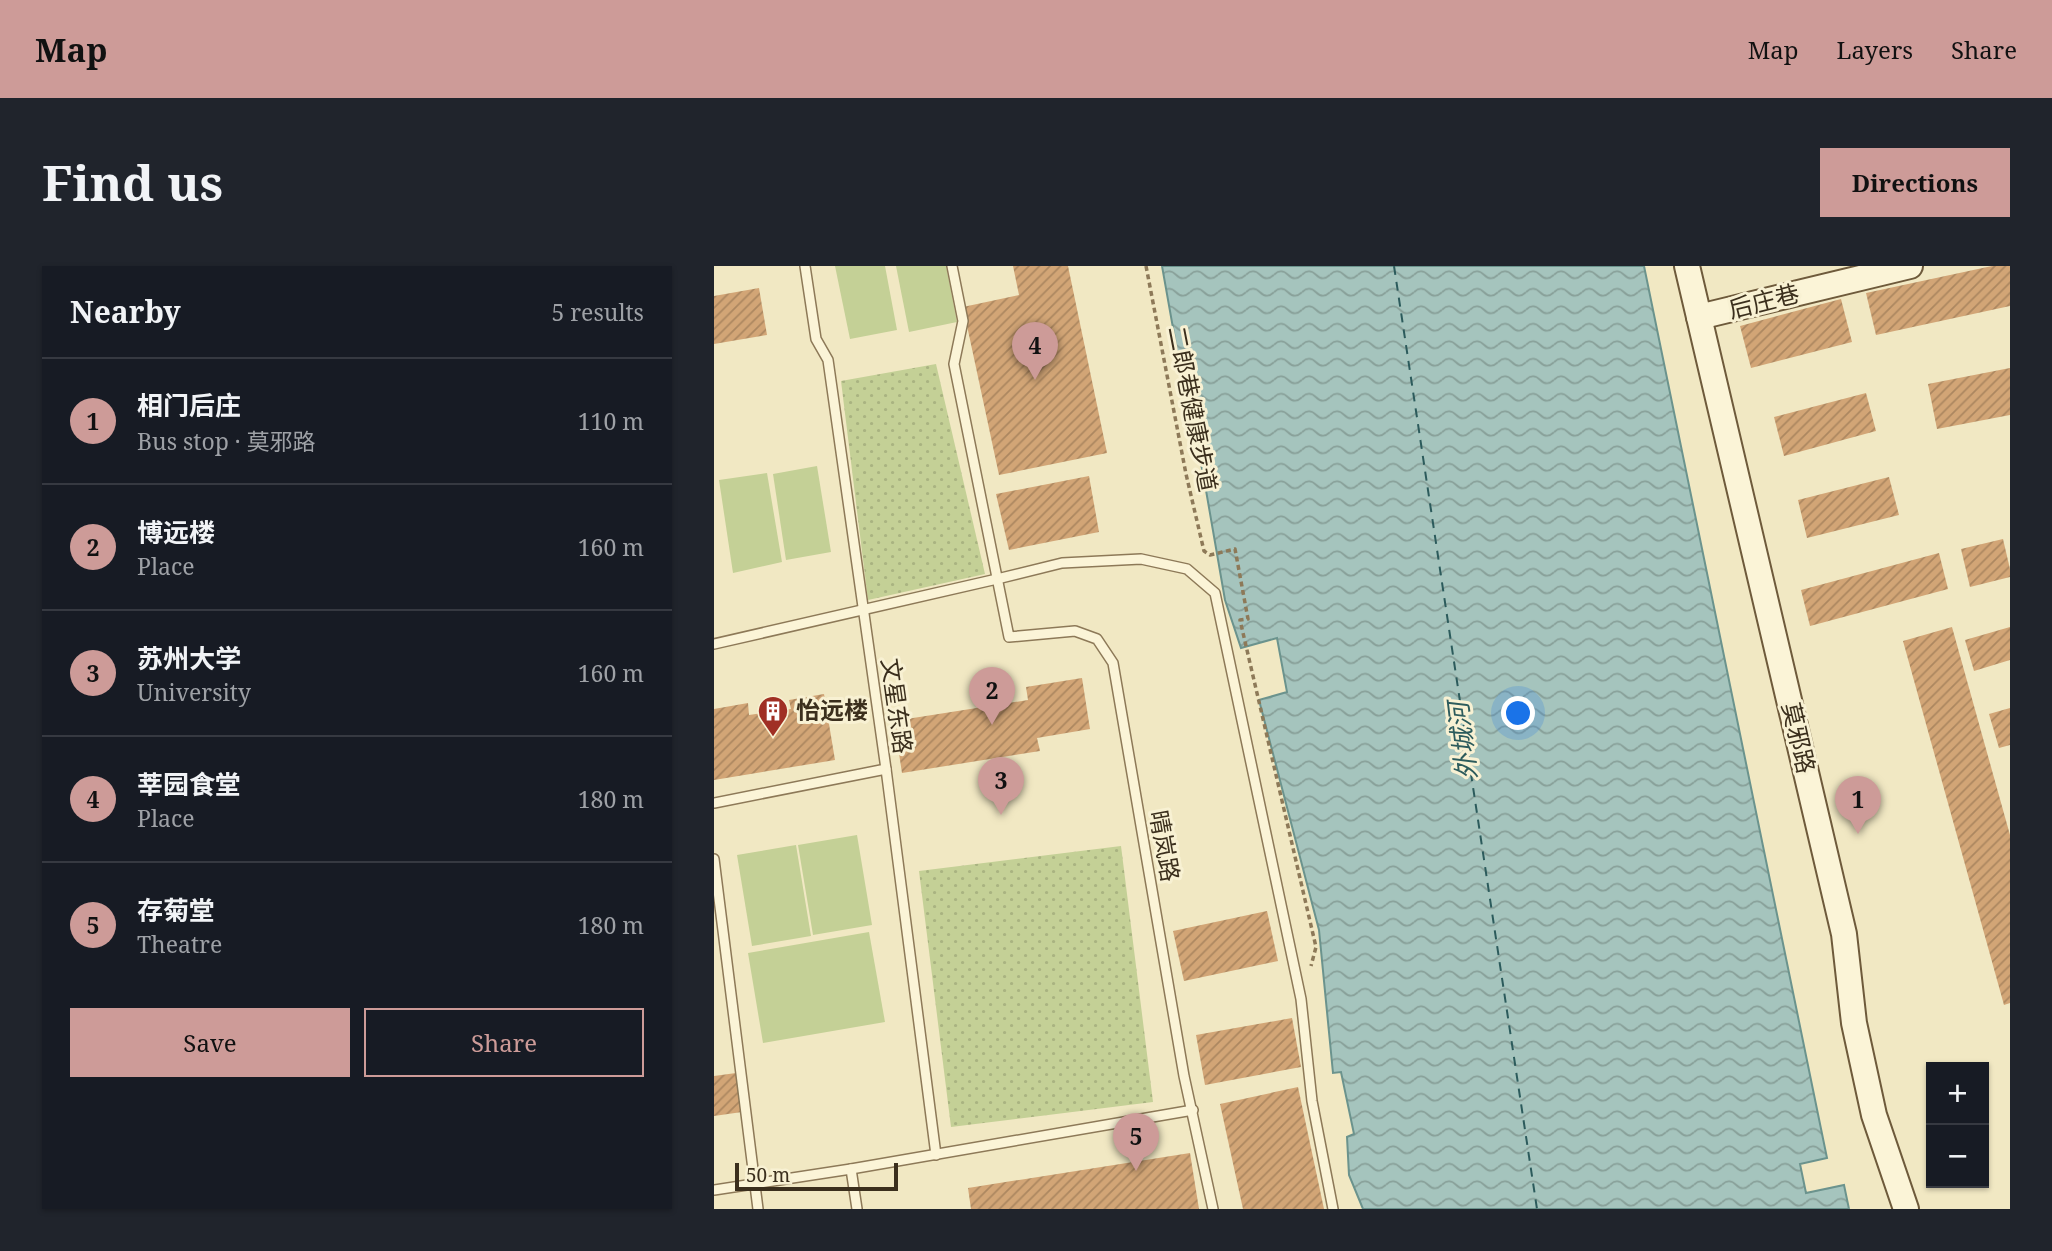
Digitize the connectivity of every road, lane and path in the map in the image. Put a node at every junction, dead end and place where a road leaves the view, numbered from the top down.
1 (805, 266) edge
2 (952, 266) edge
3 (1146, 266) edge
4 (1687, 266) edge
5 (1910, 266) edge
6 (1699, 317) junction
7 (997, 579) junction
8 (862, 611) junction
9 (714, 644) edge
10 (886, 769) junction
11 (714, 803) edge
12 (714, 859) edge
13 (1312, 977) dead end
14 (1193, 1110) junction
15 (936, 1155) junction
16 (851, 1169) junction
17 (755, 1183) junction
18 (714, 1190) edge
19 (758, 1209) edge
20 (857, 1209) edge
21 (1213, 1209) edge
22 (1333, 1209) edge
23 (1906, 1209) edge

1 - 8 lane, 文星东路
2 - 7 lane
3 - 13 path, 二郎巷健康步道
4 - 6 main road, 莫邪路
5 - 6 main road, 后庄巷
6 - 23 main road, 莫邪路
7 - 8 lane
7 - 14 lane, 晴岚路
7 - 22 lane
8 - 9 lane
8 - 10 lane, 文星东路
10 - 11 lane
10 - 15 lane, 文星东路
12 - 17 lane
14 - 15 lane
14 - 21 lane, 晴岚路
15 - 16 lane
16 - 17 lane
16 - 20 lane
17 - 18 lane
17 - 19 lane

